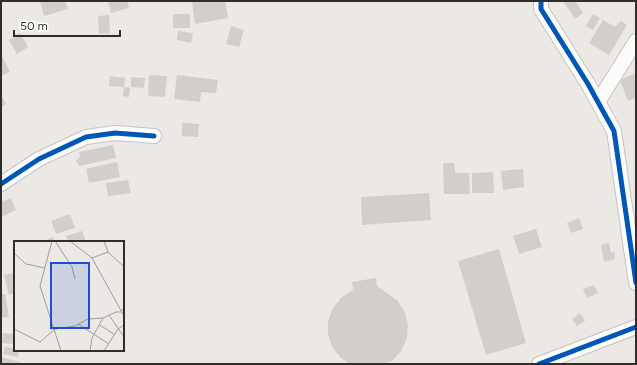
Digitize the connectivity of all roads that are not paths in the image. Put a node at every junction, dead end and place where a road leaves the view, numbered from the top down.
1 (541, 1) edge
2 (636, 41) edge
3 (598, 102) junction
4 (154, 136) dead end
5 (1, 184) edge
6 (636, 283) edge
7 (636, 327) edge
8 (539, 364) edge

1 - 3 street
2 - 3 street
3 - 6 street
4 - 5 street
7 - 8 street

